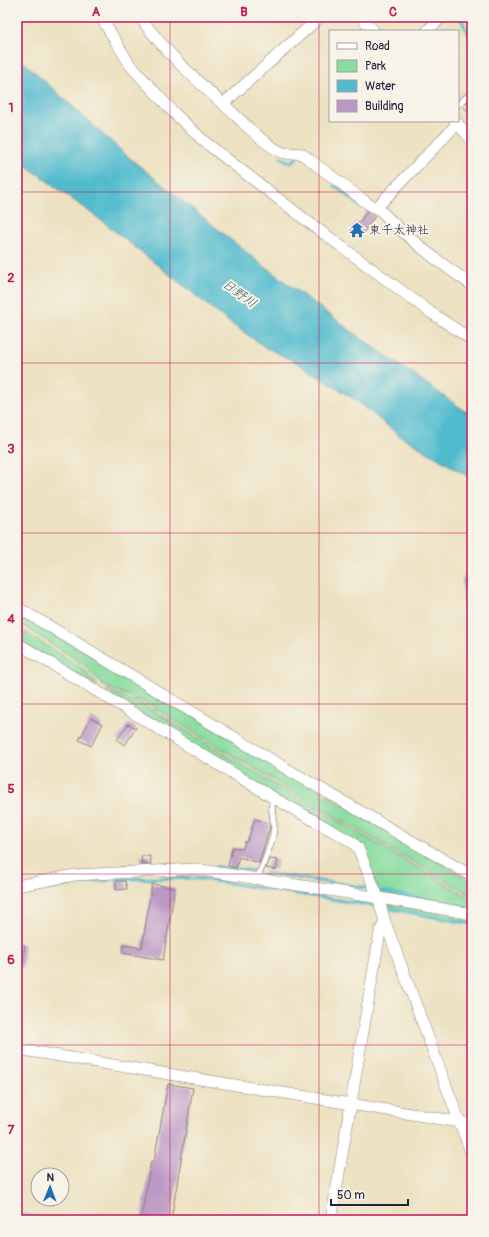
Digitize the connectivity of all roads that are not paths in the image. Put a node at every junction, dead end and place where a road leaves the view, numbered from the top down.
1 (101, 17) edge
2 (140, 17) edge
3 (320, 17) edge
4 (361, 17) edge
5 (442, 17) edge
6 (373, 30) edge
7 (427, 30) edge
8 (472, 92) edge
9 (223, 104) junction
10 (459, 104) edge
11 (456, 122) edge
12 (472, 140) edge
13 (377, 207) junction
14 (472, 285) edge
15 (472, 340) edge
16 (17, 607) edge
17 (17, 643) edge
18 (274, 798) junction
19 (472, 876) edge
20 (257, 878) junction
21 (17, 886) edge
22 (378, 897) junction
23 (472, 914) edge
24 (385, 922) junction
25 (17, 1049) edge
26 (350, 1104) junction
27 (460, 1122) junction
28 (472, 1124) edge
29 (472, 1155) edge
30 (331, 1220) edge

1 - 15 street
2 - 9 street
3 - 9 street
4 - 6 street
5 - 7 street
8 - 10 lane
9 - 13 street
11 - 12 street
11 - 13 street
13 - 14 street
16 - 19 street
17 - 18 street
18 - 20 lane
18 - 22 street
20 - 21 street
20 - 22 street
22 - 23 street
22 - 24 street
24 - 26 street
24 - 27 street
25 - 26 street
26 - 27 street
26 - 30 street
27 - 28 street
27 - 29 street

